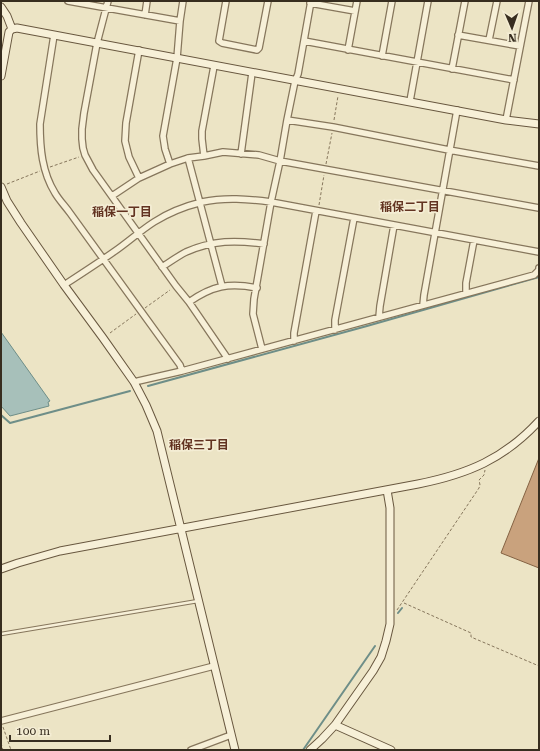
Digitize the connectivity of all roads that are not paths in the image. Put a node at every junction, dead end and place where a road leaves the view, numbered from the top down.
1 (70, 1) edge
2 (108, 1) edge
3 (148, 1) edge
4 (183, 1) edge
5 (226, 1) edge
6 (268, 1) edge
7 (357, 1) edge
8 (392, 1) edge
9 (428, 1) edge
10 (465, 1) edge
11 (496, 1) edge
12 (529, 1) edge
13 (311, 2) edge
14 (1, 7) edge
15 (106, 8) junction
16 (355, 11) junction
17 (145, 15) junction
18 (180, 21) junction
19 (12, 29) junction
20 (54, 35) junction
21 (458, 35) junction
22 (489, 40) junction
23 (304, 41) junction
24 (97, 43) junction
25 (520, 46) junction
26 (139, 50) junction
27 (348, 50) junction
28 (382, 56) junction
29 (177, 58) junction
30 (417, 62) junction
31 (214, 66) junction
32 (452, 69) junction
33 (252, 73) junction
34 (1, 76) edge
35 (514, 80) junction
36 (294, 81) junction
37 (410, 101) junction
38 (457, 110) junction
39 (287, 120) junction
40 (506, 120) junction
41 (539, 124) edge
42 (449, 150) junction
43 (240, 154) junction
44 (204, 156) junction
45 (188, 158) junction
46 (280, 161) junction
47 (170, 164) junction
48 (539, 166) edge
49 (139, 178) junction
50 (1, 190) edge
51 (442, 190) junction
52 (112, 196) junction
53 (200, 202) junction
54 (271, 202) junction
55 (539, 208) edge
56 (316, 211) junction
57 (354, 218) junction
58 (394, 225) junction
59 (434, 233) junction
60 (138, 234) junction
61 (474, 240) junction
62 (210, 244) junction
63 (264, 244) junction
64 (539, 252) edge
65 (104, 259) junction
66 (162, 266) junction
67 (539, 268) edge
68 (64, 286) junction
69 (222, 286) junction
70 (257, 288) junction
71 (466, 293) junction
72 (189, 302) junction
73 (423, 305) junction
74 (379, 317) junction
75 (335, 330) junction
76 (294, 341) junction
77 (262, 349) junction
78 (228, 358) junction
79 (182, 371) junction
80 (134, 382) junction
81 (538, 424) edge
82 (387, 490) junction
83 (181, 529) junction
84 (1, 569) edge
85 (198, 601) junction
86 (1, 634) edge
87 (214, 666) junction
88 (1, 721) edge
89 (335, 725) junction
90 (231, 735) junction
91 (191, 750) edge
92 (235, 750) edge
93 (310, 750) edge
94 (391, 750) edge

1 - 15 street
2 - 15 street
3 - 17 street
4 - 18 street
5 - 6 street
7 - 16 street
8 - 28 street
9 - 30 street
10 - 21 street
11 - 22 street
12 - 25 street
13 - 16 street
13 - 23 street
14 - 19 street
15 - 17 street
15 - 24 street
16 - 27 street
17 - 18 street
18 - 29 street
19 - 20 street
19 - 34 street
20 - 24 street
20 - 65 street
21 - 22 street
21 - 32 street
22 - 25 street
23 - 27 street
23 - 36 street
24 - 26 street
24 - 52 street
25 - 35 street
26 - 29 street
26 - 49 street
27 - 28 street
28 - 30 street
29 - 31 street
29 - 47 street
30 - 32 street
30 - 37 street
31 - 33 street
31 - 44 street
32 - 35 street
33 - 36 street
33 - 43 street
35 - 40 street
36 - 37 street
36 - 39 street
37 - 38 street
38 - 40 street
38 - 42 street
39 - 42 street
39 - 46 street
40 - 41 street
42 - 48 street
42 - 51 street
43 - 44 street
43 - 46 street
44 - 45 street
45 - 47 street
45 - 53 street
46 - 51 street
46 - 54 street
47 - 49 street
49 - 52 street
50 - 68 street
51 - 55 street
51 - 59 street
52 - 60 street
53 - 54 street
53 - 60 street
53 - 62 street
54 - 56 street
54 - 63 street
56 - 57 street
56 - 76 street
57 - 58 street
57 - 75 street
58 - 59 street
58 - 74 street
59 - 61 street
59 - 73 street
60 - 65 street
60 - 66 street
61 - 64 street
61 - 71 street
62 - 63 street
62 - 66 street
62 - 69 street
63 - 70 street
65 - 68 street
65 - 79 street
66 - 72 street
67 - 71 street
68 - 80 street
69 - 70 street
69 - 72 street
70 - 77 street
71 - 73 street
72 - 78 street
73 - 74 street
74 - 75 street
75 - 76 street
76 - 77 street
77 - 78 street
78 - 79 street
79 - 80 street
80 - 83 street
81 - 82 street
82 - 83 street
82 - 89 street
83 - 84 street
83 - 85 street
85 - 86 lane
85 - 87 street
87 - 88 street
87 - 90 street
89 - 93 street
89 - 94 street
90 - 91 street
90 - 92 street

